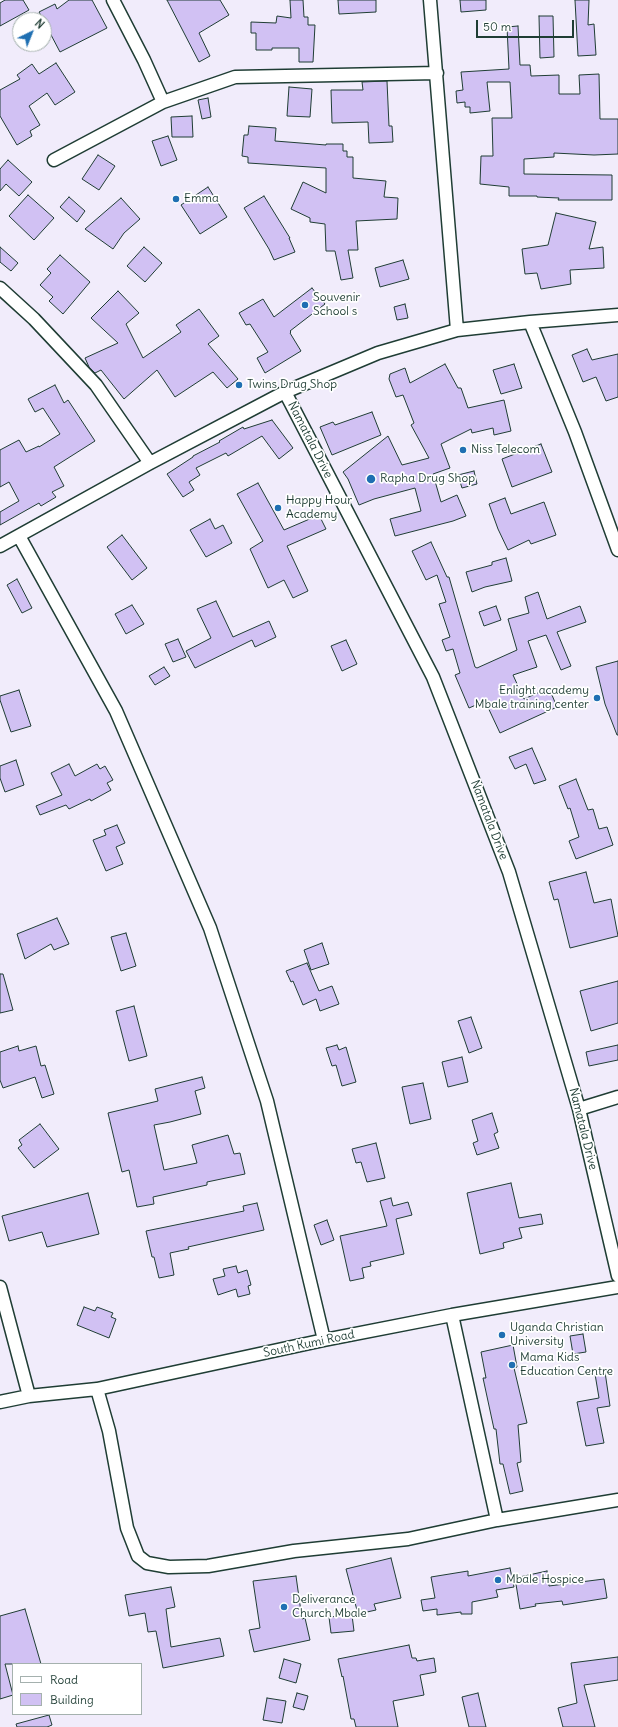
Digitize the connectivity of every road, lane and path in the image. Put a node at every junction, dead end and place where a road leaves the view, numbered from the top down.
1 (113, 0) edge
2 (430, 0) edge
3 (437, 73) junction
4 (163, 102) junction
5 (54, 160) dead end
6 (0, 288) edge
7 (618, 315) edge
8 (530, 322) junction
9 (456, 330) junction
10 (285, 392) junction
11 (150, 463) junction
12 (19, 536) junction
13 (0, 546) edge
14 (618, 550) edge
15 (618, 1097) edge
16 (579, 1109) junction
17 (618, 1276) edge
18 (0, 1287) edge
19 (618, 1287) edge
20 (452, 1315) junction
21 (324, 1340) junction
22 (97, 1389) junction
23 (29, 1396) junction
24 (0, 1402) edge
25 (618, 1500) edge
26 (497, 1520) junction

1 - 4 street
2 - 3 street
3 - 4 street
3 - 9 street
4 - 5 street
6 - 11 street
7 - 8 street
8 - 9 street
8 - 14 street
9 - 10 street
10 - 11 street
10 - 16 street, Namatala Drive
11 - 12 street
12 - 13 street
12 - 21 street
15 - 16 street
16 - 17 street, Namatala Drive
18 - 23 street
19 - 20 street, South Kumi Road
20 - 21 street, South Kumi Road
20 - 26 street
21 - 22 street, South Kumi Road
22 - 23 street, South Kumi Road
22 - 26 street
23 - 24 street, South Kumi Road
25 - 26 street

